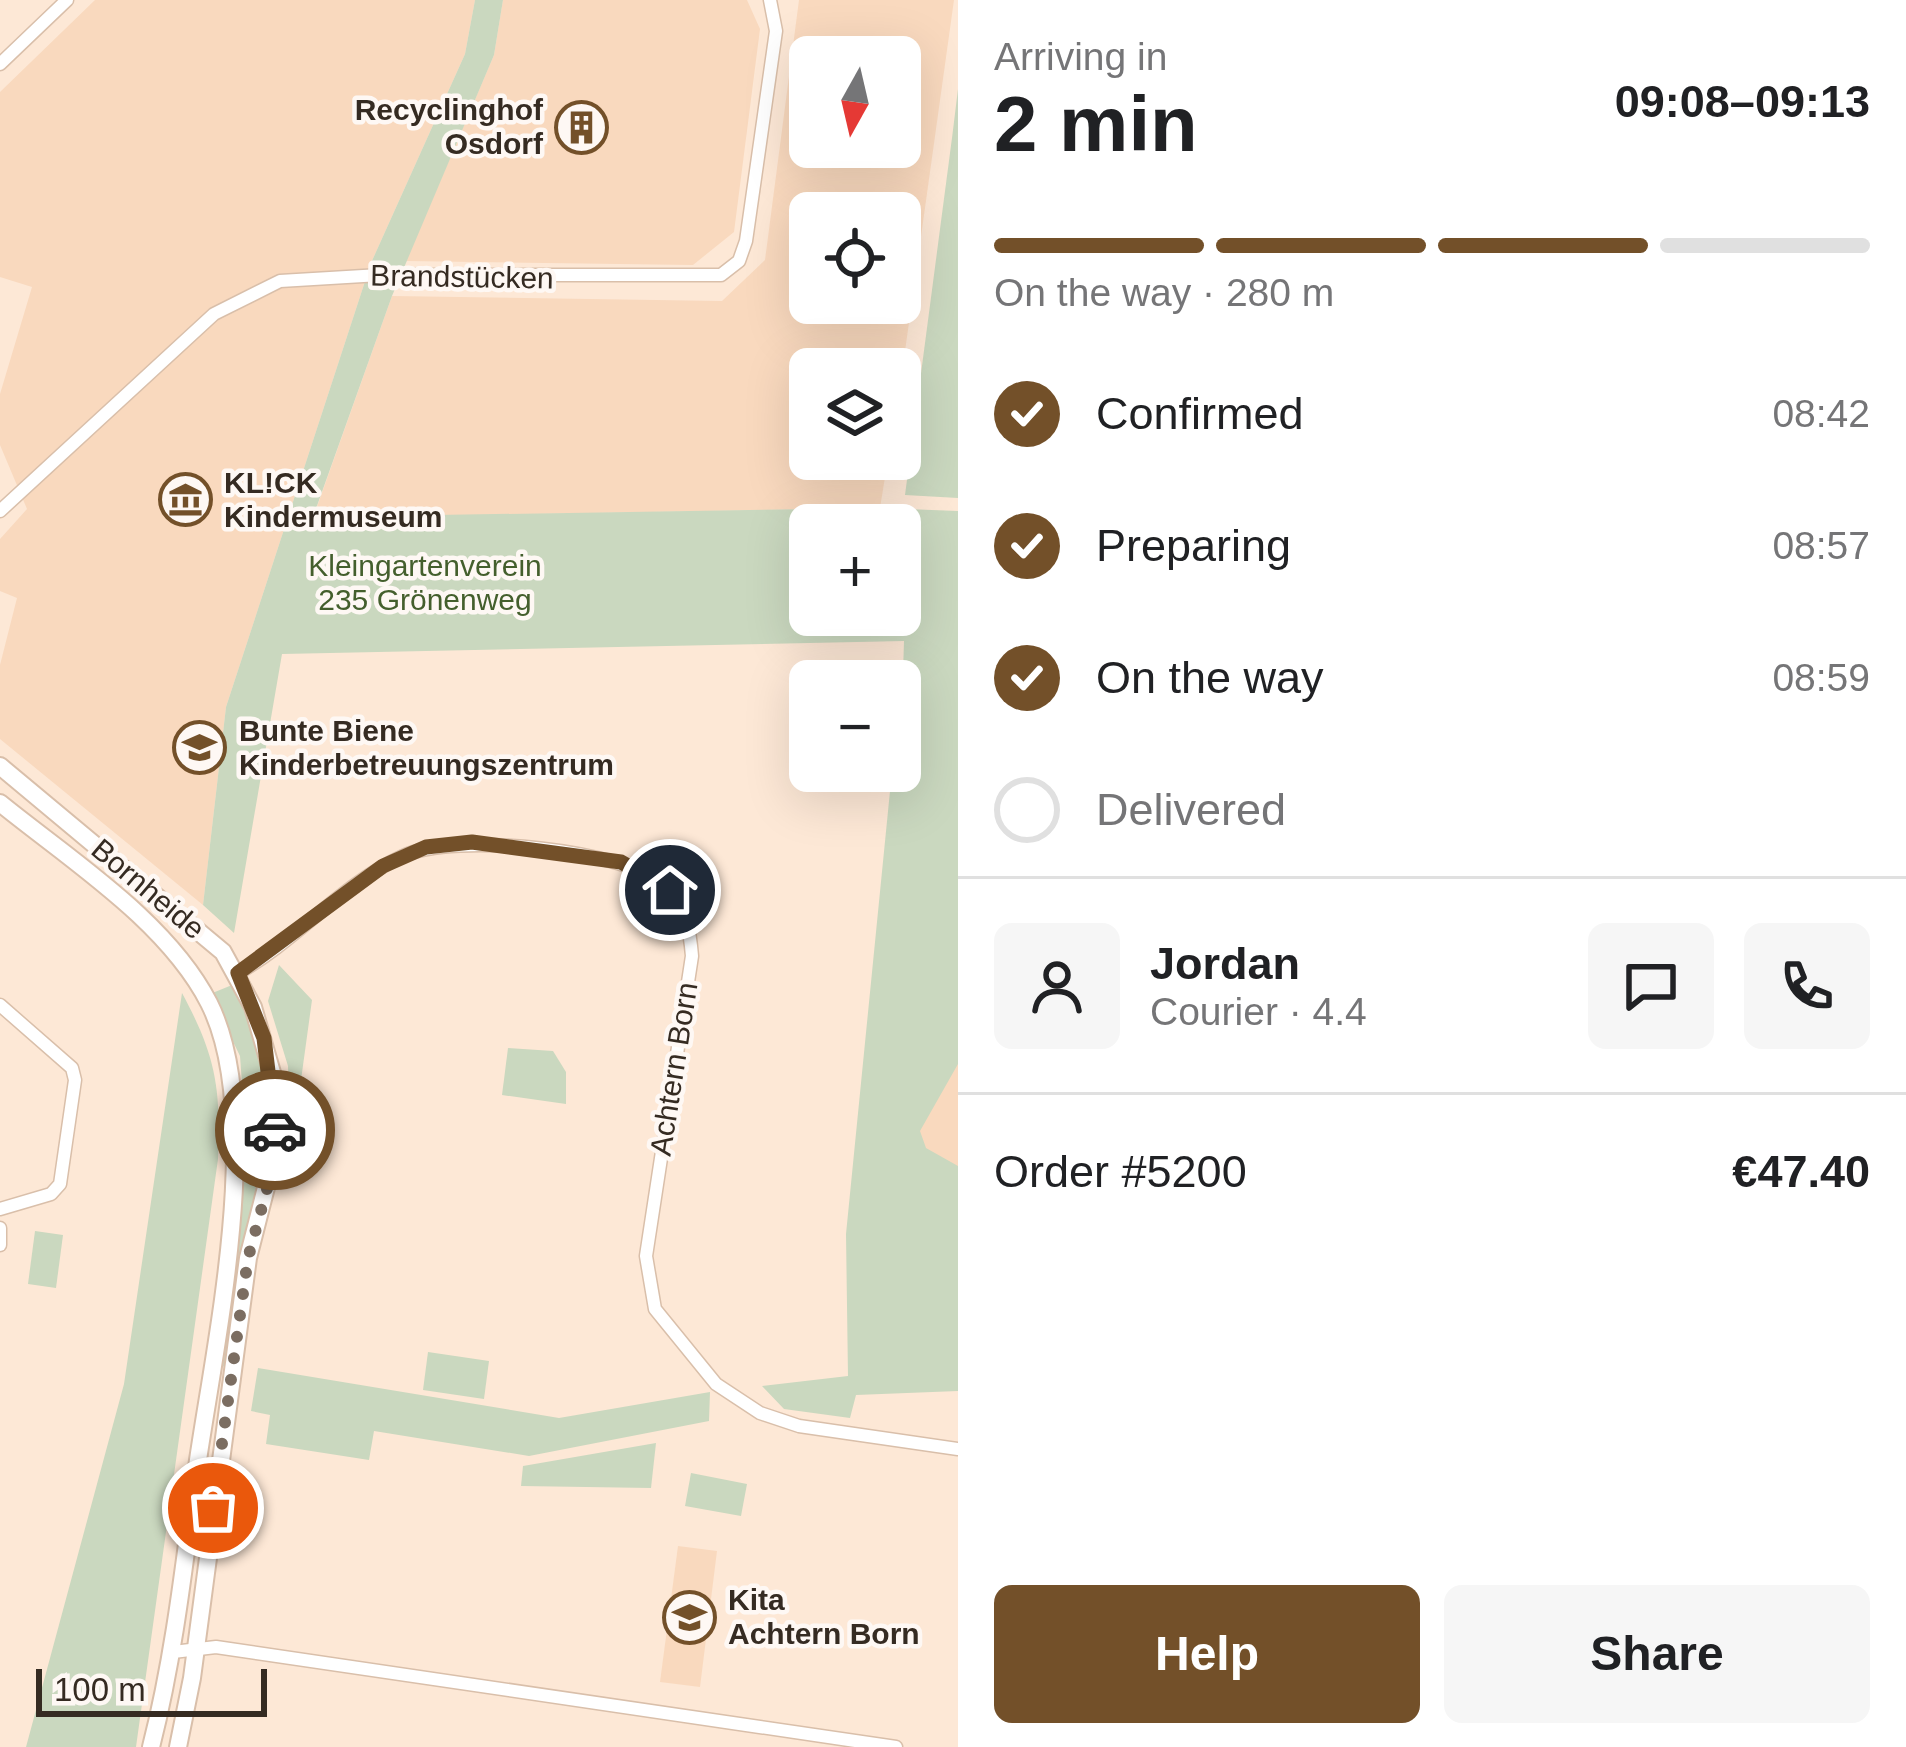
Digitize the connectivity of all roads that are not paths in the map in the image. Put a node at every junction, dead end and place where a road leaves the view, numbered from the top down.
1 (68, 0) edge
2 (770, 0) edge
3 (0, 64) edge
4 (0, 511) edge
5 (0, 766) edge
6 (16, 779) junction
7 (0, 800) edge
8 (238, 973) junction
9 (0, 1005) edge
10 (232, 1133) junction
11 (274, 1139) junction
12 (0, 1209) edge
13 (0, 1228) edge
14 (0, 1245) edge
15 (958, 1449) edge
16 (186, 1548) junction
17 (196, 1646) junction
18 (173, 1652) junction
19 (151, 1747) edge
20 (178, 1747) edge
21 (896, 1747) edge

1 - 3 street
2 - 4 street, Brandstücken
5 - 6 street, Bornheide
6 - 7 street
6 - 8 street, Bornheide
7 - 10 street, Bornheide
8 - 11 street, Bornheide
8 - 15 street, Achtern Born
9 - 12 street
10 - 11 street
10 - 16 street, Bornheide
11 - 17 street, Bornheide
13 - 14 street
16 - 17 street
16 - 18 street, Bornheide
17 - 18 street
17 - 20 street, Bornheide
17 - 21 street
18 - 19 street, Bornheide

